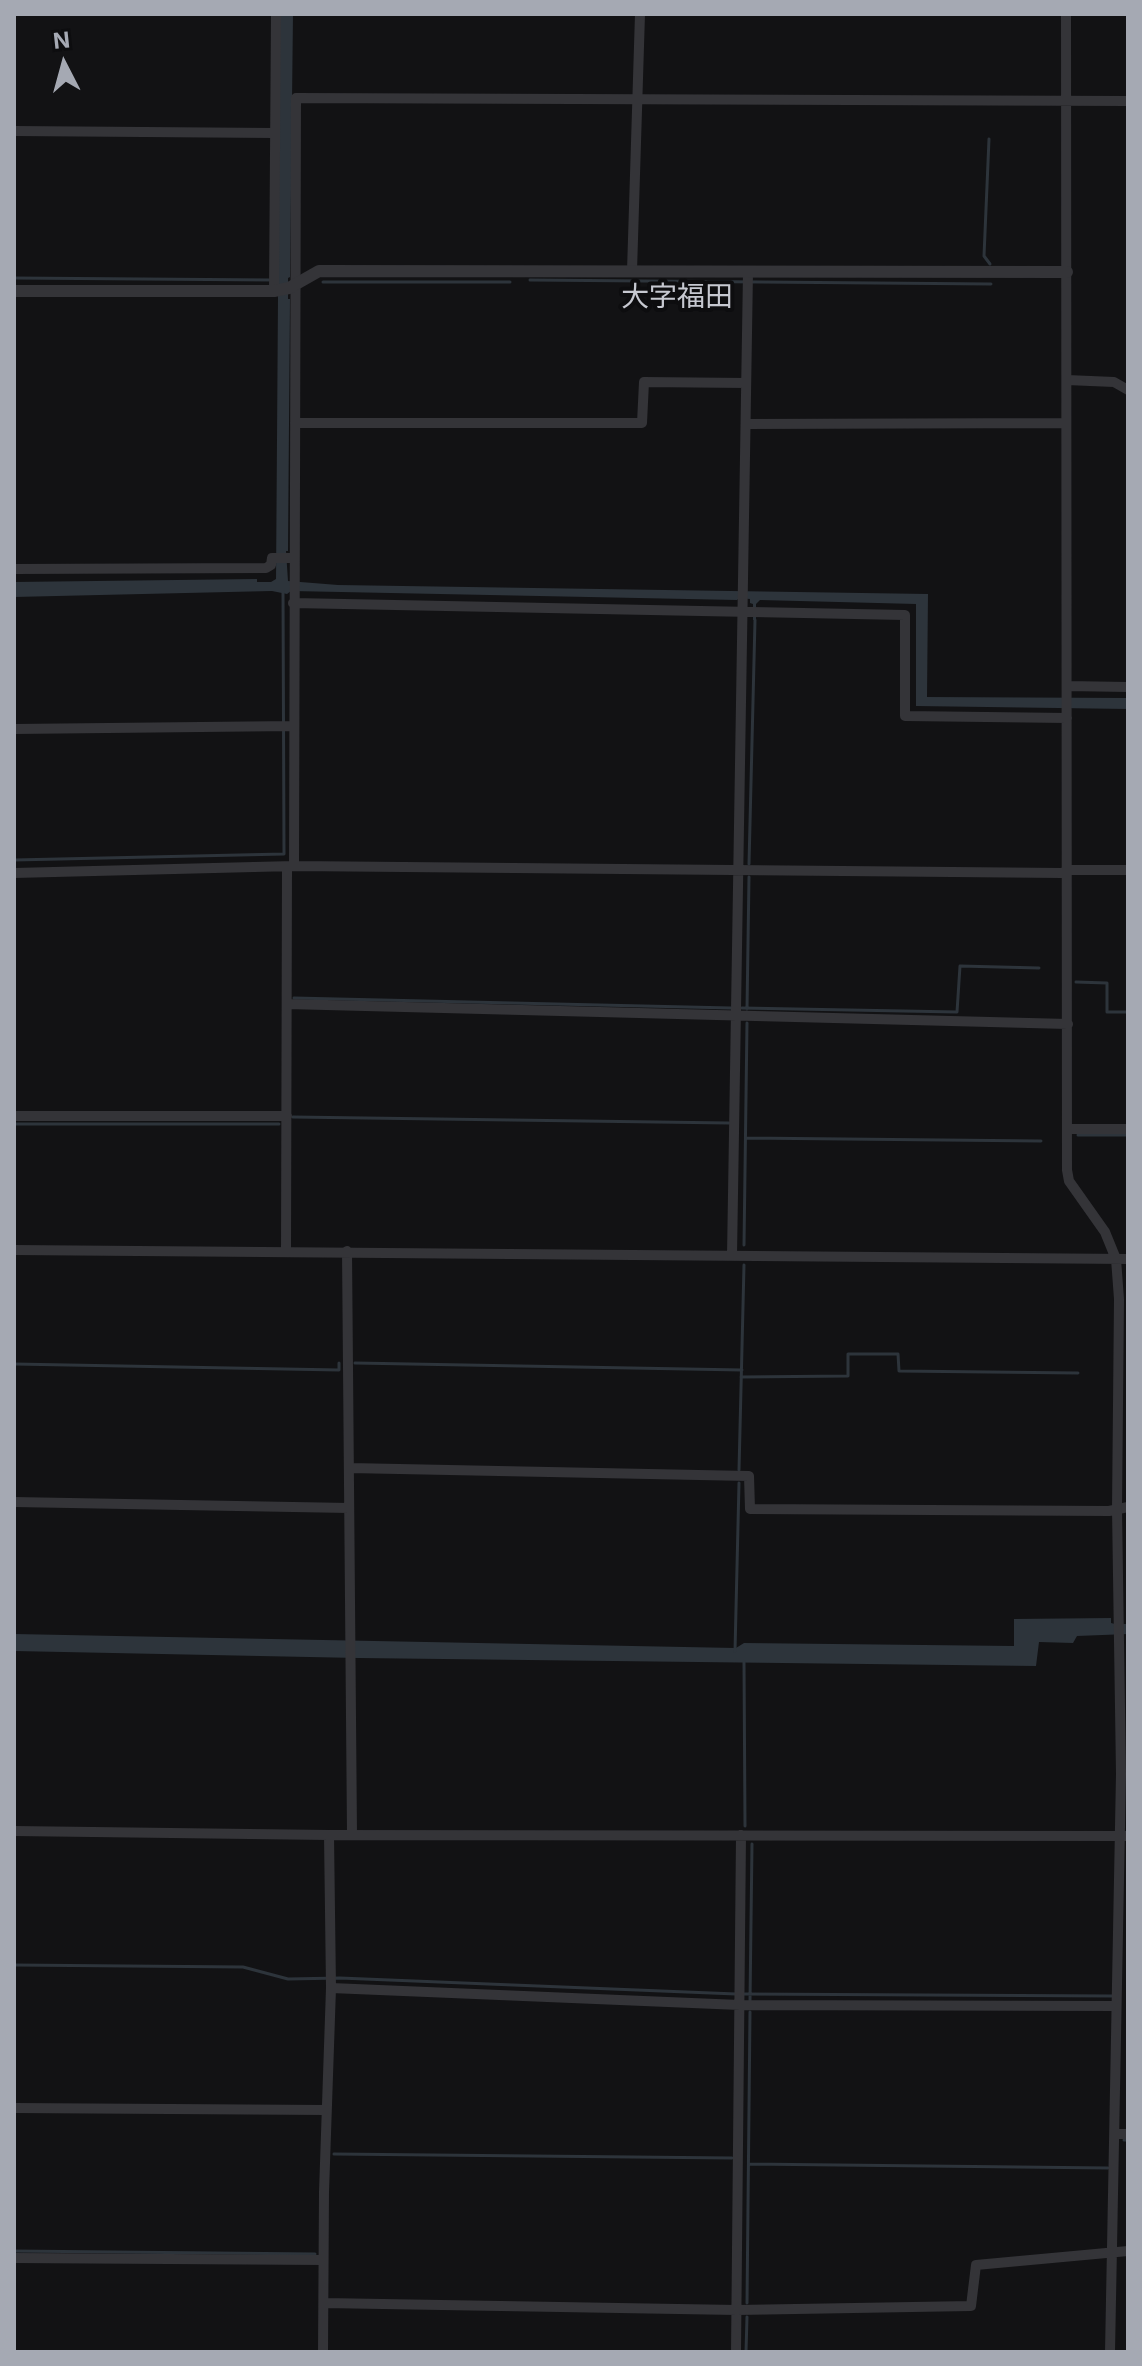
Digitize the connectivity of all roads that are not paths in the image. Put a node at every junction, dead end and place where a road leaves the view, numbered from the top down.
1 (276, 14) edge
2 (640, 14) edge
3 (1066, 14) edge
4 (639, 100) junction
5 (1128, 101) edge
6 (1067, 102) junction
7 (14, 131) edge
8 (274, 133) junction
9 (632, 271) junction
10 (1067, 272) junction
11 (748, 279) junction
12 (281, 286) junction
13 (14, 291) edge
14 (1067, 380) junction
15 (746, 383) junction
16 (1128, 390) edge
17 (295, 423) junction
18 (1066, 423) junction
19 (746, 424) junction
20 (293, 558) junction
21 (14, 569) edge
22 (293, 600) junction
23 (749, 609) junction
24 (1128, 687) edge
25 (1067, 691) junction
26 (1067, 714) junction
27 (288, 726) junction
28 (14, 729) edge
29 (291, 866) junction
30 (739, 870) junction
31 (1068, 870) junction
32 (1128, 870) edge
33 (14, 873) edge
34 (287, 1004) junction
35 (737, 1016) junction
36 (1068, 1024) junction
37 (14, 1116) edge
38 (287, 1116) junction
39 (1067, 1129) junction
40 (1128, 1129) edge
41 (14, 1250) edge
42 (286, 1251) junction
43 (347, 1251) junction
44 (732, 1255) junction
45 (1116, 1259) junction
46 (1128, 1259) edge
47 (349, 1468) junction
48 (14, 1502) edge
49 (349, 1508) junction
50 (1123, 1508) edge
51 (14, 1831) edge
52 (352, 1834) junction
53 (329, 1835) junction
54 (741, 1835) junction
55 (1124, 1836) edge
56 (331, 1982) junction
57 (740, 1997) junction
58 (1117, 1999) junction
59 (14, 2108) edge
60 (326, 2110) junction
61 (1116, 2134) junction
62 (1128, 2134) edge
63 (1128, 2251) edge
64 (1112, 2252) junction
65 (14, 2258) edge
66 (323, 2260) junction
67 (324, 2303) junction
68 (737, 2310) junction
69 (323, 2352) edge
70 (736, 2352) edge
71 (1110, 2352) edge

1 - 8 street
2 - 4 street
3 - 6 street
4 - 6 street
4 - 9 street
4 - 12 street
5 - 6 street
6 - 10 street
7 - 8 street
8 - 12 street
9 - 11 street
9 - 12 street
10 - 11 street
10 - 14 street
11 - 15 street
12 - 13 street
12 - 17 street
14 - 16 street
14 - 18 street
15 - 17 street
15 - 19 street
17 - 20 street
18 - 19 street
18 - 25 street
19 - 23 street
20 - 21 street
20 - 22 street
22 - 23 street
22 - 27 street
23 - 26 street
23 - 30 street
24 - 25 street
25 - 26 street
26 - 31 street
27 - 28 street
27 - 29 street
29 - 30 street
29 - 33 street
29 - 34 street
30 - 31 street
30 - 35 street
31 - 32 street
31 - 36 street
34 - 35 street
34 - 38 street
35 - 36 street
35 - 44 street
36 - 39 street
37 - 38 street
38 - 42 street
39 - 40 street
39 - 45 street
41 - 42 street
42 - 43 street
43 - 44 street
43 - 47 street
44 - 45 street
45 - 46 street
45 - 50 street
47 - 49 street
47 - 50 street
48 - 49 street
49 - 52 street
50 - 55 street
51 - 53 street
52 - 53 street
52 - 54 street
53 - 56 street
54 - 55 street
54 - 57 street
55 - 58 street
56 - 57 street
56 - 60 street
57 - 58 street
57 - 68 street
58 - 61 street
59 - 60 street
60 - 66 street
61 - 62 street
61 - 64 street
63 - 64 street
64 - 68 street
64 - 71 street
65 - 66 street
66 - 67 street
67 - 68 street
67 - 69 street
68 - 70 street

